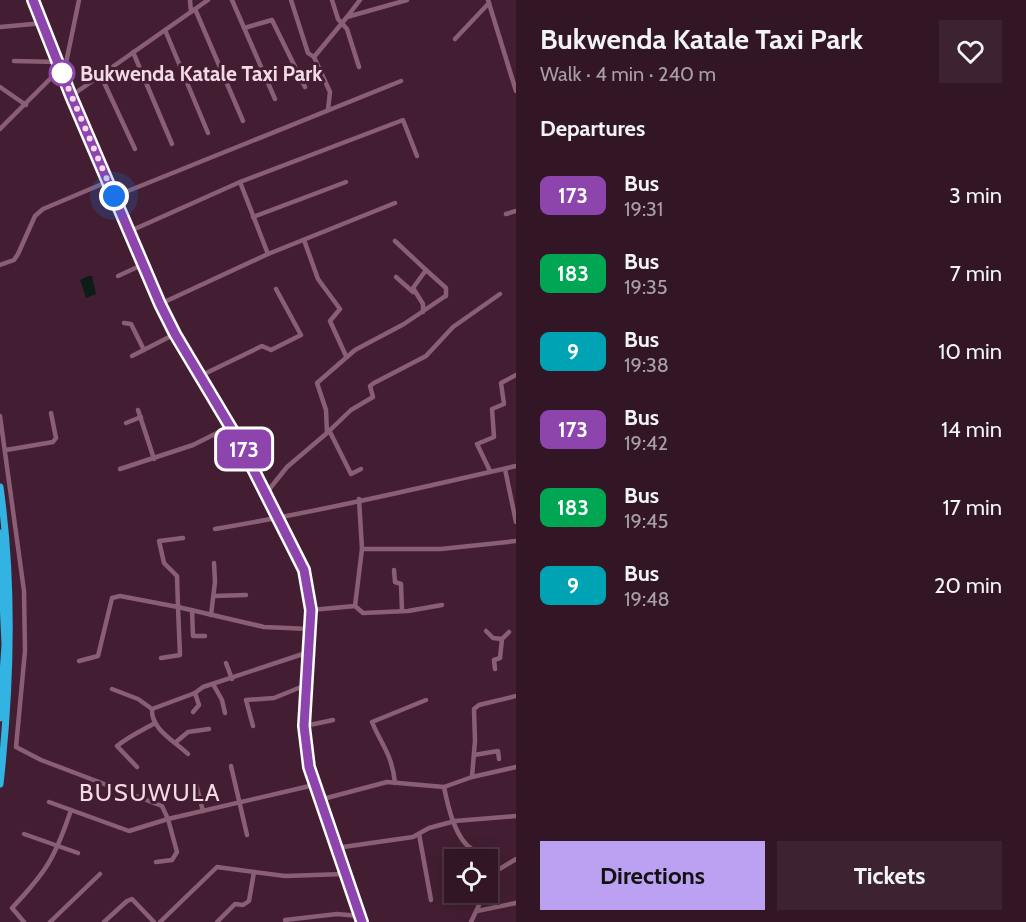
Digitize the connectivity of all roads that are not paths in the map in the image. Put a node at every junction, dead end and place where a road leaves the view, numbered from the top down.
1 (33, 0) edge
2 (79, 0) edge
3 (190, 0) edge
4 (208, 0) edge
5 (232, 0) edge
6 (291, 0) edge
7 (332, 0) edge
8 (360, 0) edge
9 (407, 0) edge
10 (488, 2) edge
11 (193, 10) junction
12 (347, 17) junction
13 (44, 23) junction
14 (342, 24) junction
15 (0, 27) edge
16 (244, 28) junction
17 (165, 30) junction
18 (455, 39) dead end
19 (133, 52) junction
20 (314, 57) junction
21 (14, 61) dead end
22 (58, 62) junction
23 (359, 67) dead end
24 (61, 71) junction
25 (101, 76) junction
26 (401, 81) dead end
27 (0, 87) edge
28 (304, 87) dead end
29 (516, 91) edge
30 (71, 96) junction
31 (275, 99) dead end
32 (26, 105) junction
33 (328, 110) junction
34 (243, 121) dead end
35 (0, 129) edge
36 (208, 133) dead end
37 (172, 144) dead end
38 (135, 149) dead end
39 (417, 156) dead end
40 (107, 182) junction
41 (240, 182) junction
42 (346, 182) dead end
43 (114, 196) junction
44 (395, 203) dead end
45 (516, 211) edge
46 (506, 214) dead end
47 (253, 217) junction
48 (128, 232) junction
49 (304, 240) junction
50 (395, 241) dead end
51 (268, 254) junction
52 (0, 265) edge
53 (142, 265) junction
54 (426, 270) junction
55 (118, 276) dead end
56 (396, 277) dead end
57 (276, 289) dead end
58 (413, 292) junction
59 (500, 294) dead end
60 (160, 304) junction
61 (423, 312) junction
62 (124, 323) dead end
63 (175, 334) junction
64 (144, 350) junction
65 (132, 356) dead end
66 (346, 356) junction
67 (516, 375) edge
68 (201, 376) junction
69 (138, 410) dead end
70 (51, 413) dead end
71 (0, 416) edge
72 (141, 417) junction
73 (126, 423) dead end
74 (231, 426) junction
75 (328, 431) junction
76 (6, 450) junction
77 (154, 459) junction
78 (516, 466) edge
79 (120, 469) dead end
80 (361, 469) dead end
81 (505, 469) junction
82 (490, 471) junction
83 (0, 487) edge
84 (267, 492) junction
85 (359, 499) junction
86 (278, 516) junction
87 (516, 522) edge
88 (215, 529) dead end
89 (0, 533) edge
90 (183, 538) dead end
91 (516, 541) edge
92 (362, 549) junction
93 (214, 563) dead end
94 (394, 570) dead end
95 (246, 595) dead end
96 (214, 596) junction
97 (442, 605) dead end
98 (355, 606) junction
99 (178, 607) junction
100 (192, 610) junction
101 (311, 610) junction
102 (402, 611) junction
103 (212, 615) junction
104 (310, 629) junction
105 (486, 631) dead end
106 (508, 632) dead end
107 (205, 636) dead end
108 (502, 639) junction
109 (309, 652) junction
110 (161, 658) dead end
111 (79, 662) dead end
112 (226, 663) dead end
113 (495, 669) dead end
114 (232, 679) junction
115 (213, 684) junction
116 (306, 685) junction
117 (112, 689) dead end
118 (195, 693) junction
119 (516, 696) edge
120 (426, 700) dead end
121 (152, 709) junction
122 (193, 712) dead end
123 (225, 713) dead end
124 (0, 718) edge
125 (333, 720) dead end
126 (155, 723) junction
127 (253, 726) dead end
128 (304, 726) junction
129 (209, 729) dead end
130 (176, 742) junction
131 (188, 754) dead end
132 (474, 755) junction
133 (499, 759) dead end
134 (231, 766) dead end
135 (137, 767) dead end
136 (516, 767) edge
137 (472, 777) junction
138 (395, 783) junction
139 (0, 784) edge
140 (196, 784) dead end
141 (314, 785) junction
142 (444, 787) junction
143 (319, 800) junction
144 (49, 802) dead end
145 (241, 802) junction
146 (71, 810) junction
147 (203, 811) junction
148 (516, 816) edge
149 (168, 819) junction
150 (455, 821) junction
151 (24, 834) dead end
152 (418, 834) junction
153 (248, 835) dead end
154 (58, 848) junction
155 (336, 848) junction
156 (472, 849) edge
157 (78, 853) dead end
158 (516, 859) edge
159 (156, 862) dead end
160 (498, 870) edge
161 (254, 872) junction
162 (100, 874) dead end
163 (344, 874) junction
164 (431, 900) dead end
165 (478, 903) edge
166 (516, 903) edge
167 (477, 911) junction
168 (360, 919) edge
169 (285, 920) dead end
170 (24, 922) edge
171 (50, 922) edge
172 (104, 922) edge
173 (154, 922) edge
174 (160, 922) edge
175 (217, 922) edge
176 (471, 922) edge

1 - 13 main road
2 - 24 street
3 - 11 street
4 - 11 street
5 - 16 street
6 - 20 street
7 - 14 street
8 - 12 street
9 - 12 street
10 - 18 street
10 - 29 street
11 - 17 street
11 - 34 street
12 - 14 street
13 - 15 street
13 - 22 main road
14 - 20 street
14 - 23 street
16 - 28 street
16 - 31 street
17 - 19 street
17 - 36 street
19 - 25 street
19 - 37 street
20 - 33 street
21 - 22 street
22 - 24 main road
24 - 30 main road
24 - 32 street
25 - 30 street
25 - 38 street
26 - 33 street
27 - 32 street
30 - 40 main road
32 - 35 street
33 - 43 street
39 - 41 street
40 - 43 main road
40 - 52 street
41 - 47 street
41 - 48 street
42 - 47 street
43 - 48 main road
44 - 49 street
45 - 46 street
47 - 51 street
48 - 53 main road
49 - 51 street
49 - 66 street
50 - 54 street
51 - 60 street
53 - 55 street
53 - 60 main road
54 - 58 street
54 - 61 street
56 - 58 street
57 - 68 street
58 - 61 street
59 - 75 street
60 - 63 main road
61 - 66 street
62 - 64 street
63 - 64 street
63 - 68 main road
64 - 65 street
66 - 75 street
67 - 82 street
68 - 74 main road
69 - 72 street
70 - 76 street
71 - 76 street
72 - 73 street
72 - 77 street
74 - 77 street
74 - 84 main road
75 - 80 street
75 - 84 street
76 - 149 street
77 - 79 street
78 - 81 street
81 - 82 street
81 - 87 street
82 - 85 street
83 - 139 highway
84 - 86 main road
85 - 86 street
85 - 92 street
86 - 88 street
86 - 101 main road
89 - 124 highway
90 - 99 street
91 - 92 street
92 - 98 street
93 - 96 street
94 - 102 street
95 - 96 street
96 - 103 street
97 - 102 street
98 - 101 street
98 - 102 street
99 - 100 street
99 - 110 street
99 - 111 street
100 - 103 street
100 - 107 street
101 - 104 main road
103 - 104 street
104 - 109 main road
105 - 108 street
106 - 108 street
108 - 113 street
109 - 114 street
109 - 116 main road
112 - 114 street
114 - 115 street
115 - 118 street
115 - 123 street
116 - 127 street
116 - 128 main road
117 - 121 street
118 - 121 street
118 - 122 street
119 - 132 street
120 - 138 street
121 - 126 street
125 - 128 street
126 - 130 street
126 - 135 street
128 - 141 main road
129 - 130 street
130 - 131 street
132 - 133 street
132 - 137 street
134 - 145 street
136 - 137 street
137 - 142 street
138 - 142 street
138 - 143 street
140 - 147 street
141 - 143 main road
141 - 145 street
142 - 150 street
143 - 155 main road
144 - 146 street
145 - 147 street
145 - 153 street
146 - 149 street
146 - 154 street
147 - 149 street
148 - 150 street
149 - 159 street
150 - 152 street
150 - 156 street
151 - 154 street
152 - 155 street
152 - 164 street
154 - 157 street
154 - 170 street
155 - 163 main road
158 - 160 street
161 - 163 street
161 - 174 street
161 - 175 street
162 - 171 street
163 - 168 main road
165 - 167 street
166 - 167 street
167 - 176 street
168 - 169 street
172 - 173 street

